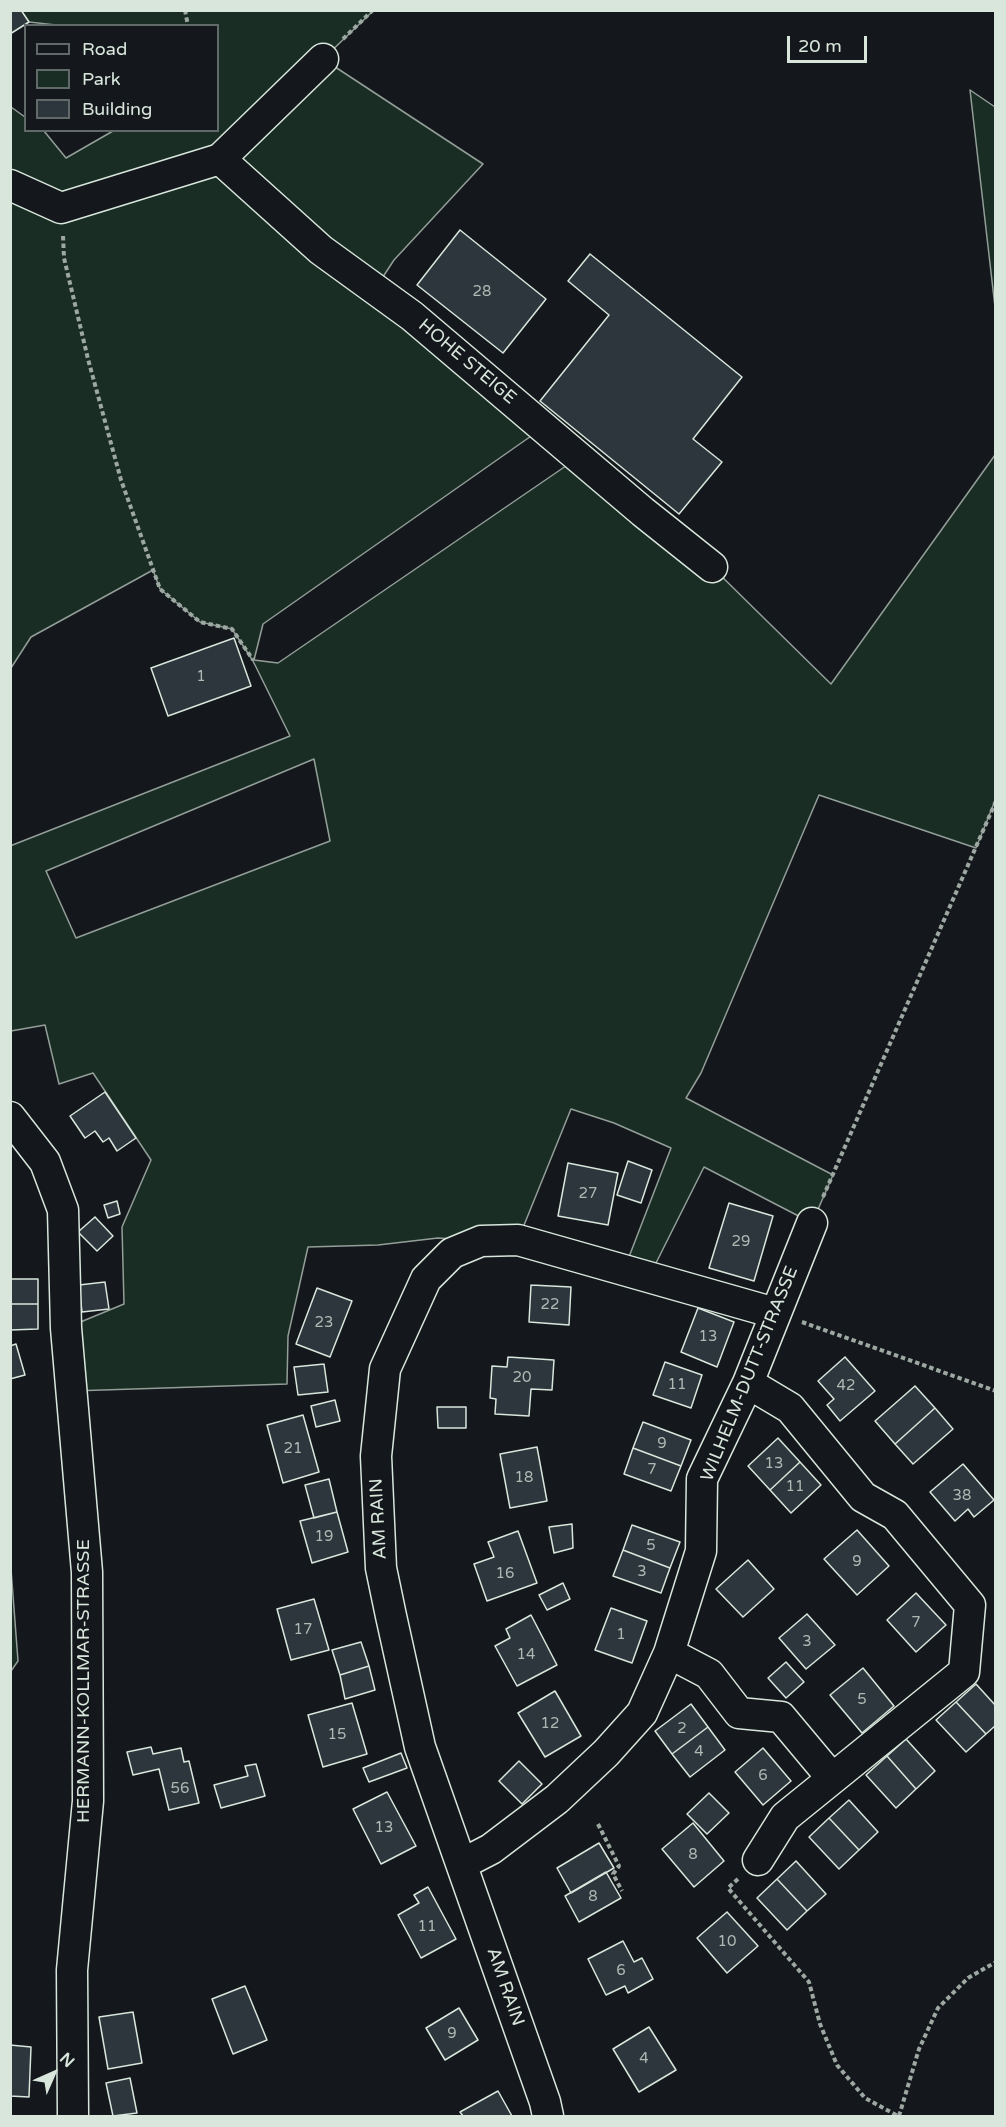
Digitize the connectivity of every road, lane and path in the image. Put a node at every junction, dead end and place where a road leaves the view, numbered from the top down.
1 (373, 10) edge
2 (323, 58) joint
3 (220, 159) junction
4 (10, 185) edge
5 (61, 208) junction
6 (712, 567) dead end
7 (253, 660) dead end
8 (996, 801) edge
9 (10, 1117) edge
10 (812, 1223) joint
11 (776, 1313) junction
12 (748, 1383) junction
13 (996, 1391) edge
14 (669, 1653) junction
15 (832, 1778) junction
16 (598, 1824) dead end
17 (758, 1860) joint
18 (462, 1864) junction
19 (622, 1891) dead end
20 (996, 1962) edge
21 (73, 2116) edge
22 (548, 2116) edge
23 (898, 2116) edge

1 - 2 path
2 - 3 street
3 - 5 street
3 - 6 street, HOHE STEIGE
4 - 5 street
5 - 7 path
8 - 10 path
9 - 21 street, HERMANN-KOLLMAR-STRASSE
10 - 11 street, WILHELM-DUTT-STRASSE
11 - 12 street, WILHELM-DUTT-STRASSE
11 - 13 path
11 - 18 street, AM RAIN
12 - 14 street, WILHELM-DUTT-STRASSE
12 - 15 street
14 - 15 street
14 - 18 street, WILHELM-DUTT-STRASSE
15 - 17 street
16 - 19 path
17 - 23 path
18 - 22 street, AM RAIN
20 - 23 path

